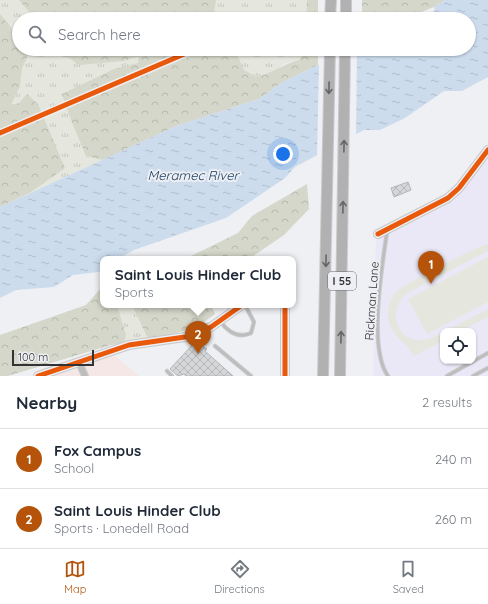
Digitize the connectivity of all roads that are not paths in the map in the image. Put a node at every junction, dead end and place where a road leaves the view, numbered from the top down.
1 (331, 0) edge
2 (346, 0) edge
3 (330, 12) edge
4 (346, 12) edge
5 (330, 56) edge
6 (345, 56) edge
7 (488, 150) edge
8 (389, 228) junction
9 (378, 234) dead end
10 (240, 308) edge
11 (246, 308) edge
12 (285, 308) edge
13 (220, 321) junction
14 (215, 346) dead end
15 (488, 353) edge
16 (79, 362) junction
17 (488, 368) edge
18 (167, 371) dead end
19 (388, 375) edge
20 (38, 376) edge
21 (85, 376) edge
22 (172, 376) edge
23 (251, 376) edge
24 (285, 376) edge
25 (323, 376) edge
26 (340, 376) edge
27 (447, 376) edge
28 (473, 376) edge

1 - 3 highway
2 - 4 highway
5 -> 25 highway, I 55
26 -> 6 highway, I 55
7 - 8 street
8 - 9 street
8 - 19 lane, Rickman Lane
10 - 13 street
11 - 13 lane
12 - 24 street
13 - 16 street
14 - 23 lane
15 - 27 lane
16 - 20 street
16 - 21 street
17 - 28 lane
18 - 22 lane

